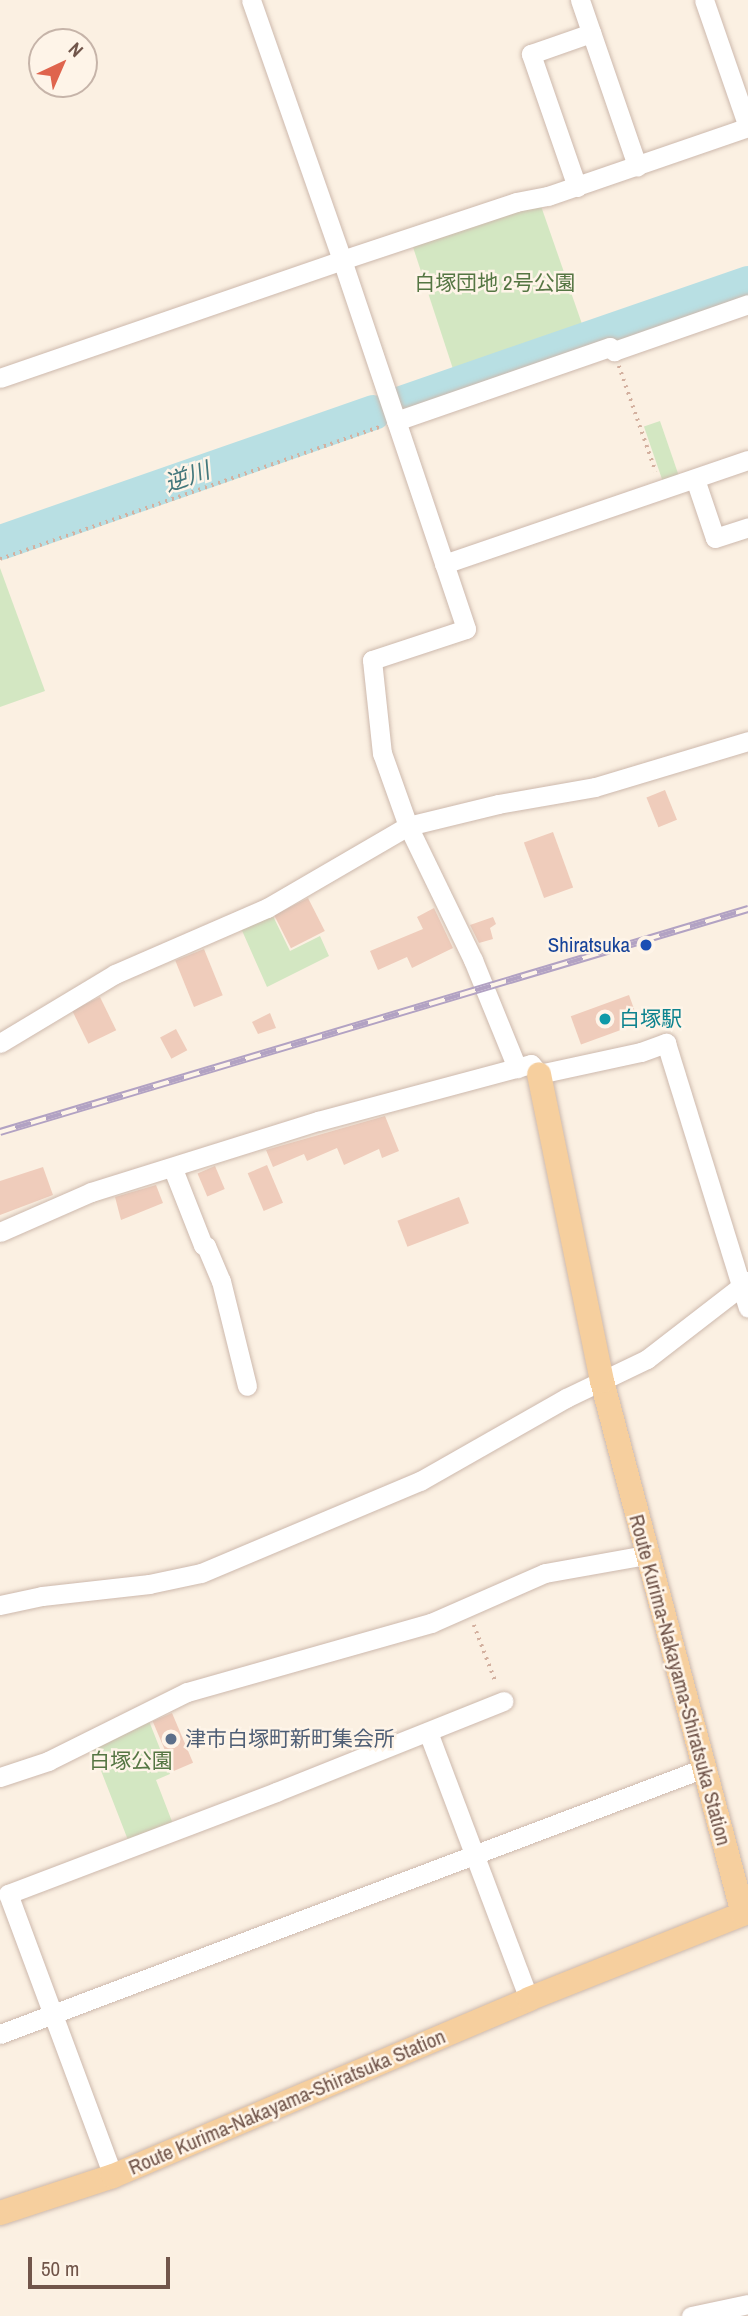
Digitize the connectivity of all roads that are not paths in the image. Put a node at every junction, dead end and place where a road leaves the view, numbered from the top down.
1 (251, 0) edge
2 (580, 0) edge
3 (704, 0) edge
4 (591, 33) junction
5 (637, 166) junction
6 (577, 187) junction
7 (342, 260) junction
8 (748, 304) edge
9 (0, 378) edge
10 (396, 421) junction
11 (748, 460) edge
12 (695, 479) junction
13 (748, 527) edge
14 (444, 564) junction
15 (748, 741) edge
16 (408, 826) junction
17 (0, 1043) edge
18 (528, 1071) junction
19 (173, 1169) junction
20 (0, 1232) edge
21 (744, 1284) edge
22 (748, 1308) edge
23 (602, 1381) junction
24 (247, 1386) dead end
25 (646, 1555) junction
26 (0, 1605) edge
27 (503, 1701) road end
28 (428, 1732) junction
29 (704, 1768) junction
30 (0, 1777) edge
31 (473, 1854) junction
32 (745, 1913) edge
33 (529, 1999) junction
34 (53, 2013) junction
35 (0, 2034) edge
36 (113, 2176) junction
37 (0, 2213) edge
38 (748, 2304) edge
39 (691, 2316) edge

1 - 7 street
2 - 4 street
3 - 5 street
4 - 5 street
4 - 6 street
5 - 6 street
6 - 7 street
7 - 9 street
7 - 10 street
8 - 10 street
10 - 14 street
11 - 12 street
12 - 13 street
12 - 14 street
14 - 16 street
15 - 16 street
16 - 17 street
16 - 18 street
18 - 19 street
18 - 21 street
18 - 23 main road, Route Kurima-Nakayama-Shiratsuka Station
19 - 20 street
19 - 24 street
21 - 22 street
21 - 23 street
23 - 25 main road, Route Kurima-Nakayama-Shiratsuka Station
23 - 26 street
25 - 29 main road, Route Kurima-Nakayama-Shiratsuka Station
25 - 30 street
27 - 28 street
28 - 31 street
28 - 34 street
29 - 31 street
29 - 32 main road, Route Kurima-Nakayama-Shiratsuka Station
31 - 33 street
31 - 34 street
32 - 33 main road, Route Kurima-Nakayama-Shiratsuka Station
33 - 36 main road, Route Kurima-Nakayama-Shiratsuka Station
34 - 35 street
34 - 36 street
36 - 37 main road, Route Kurima-Nakayama-Shiratsuka Station
38 - 39 street

